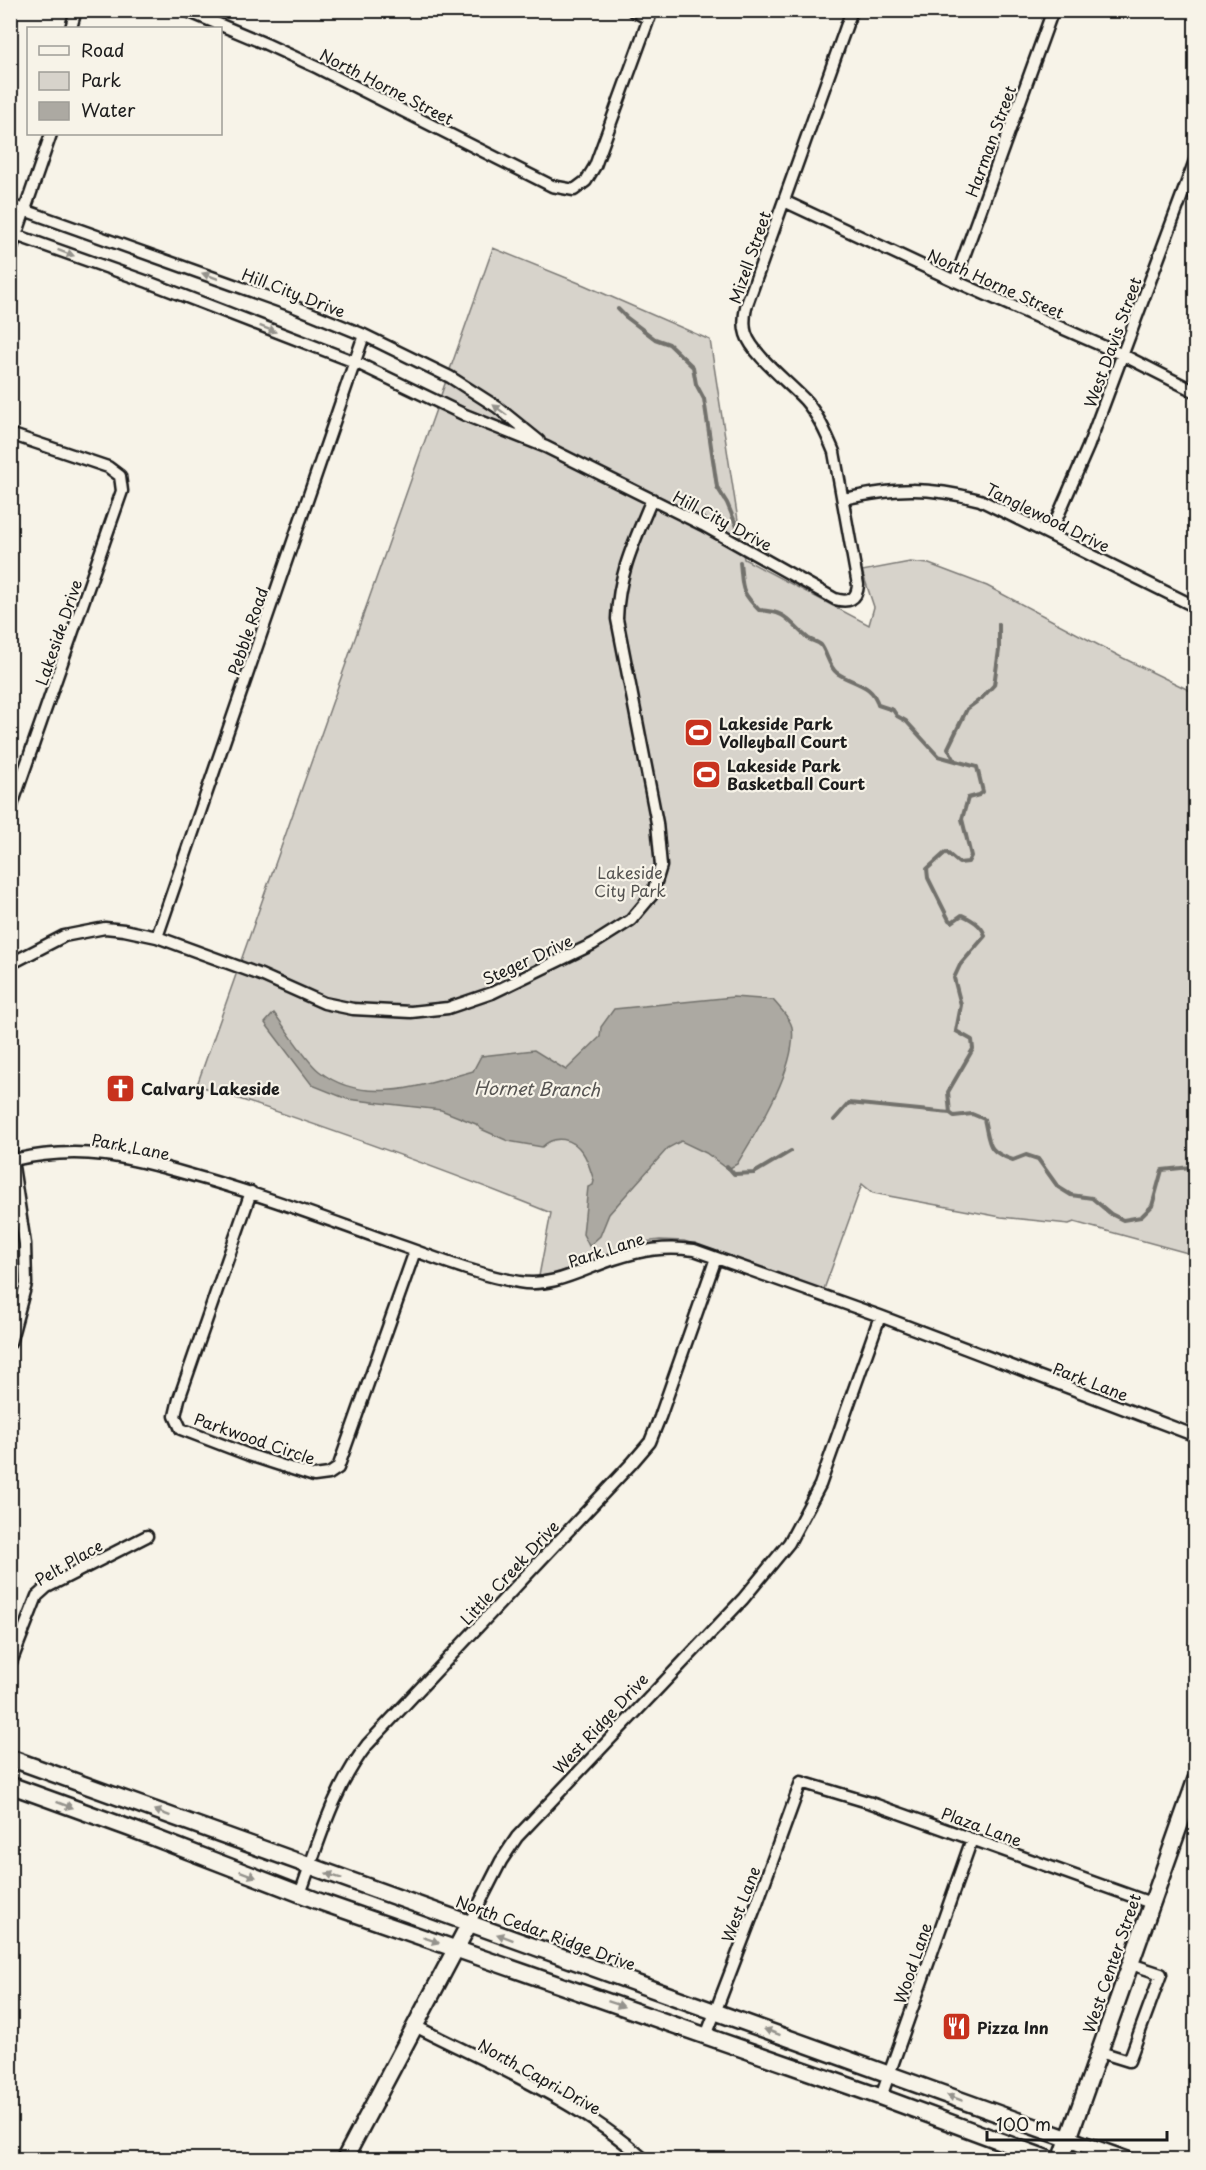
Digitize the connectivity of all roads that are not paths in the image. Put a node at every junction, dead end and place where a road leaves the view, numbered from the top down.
1 (76, 10) edge
2 (185, 10) edge
3 (632, 10) edge
4 (852, 10) edge
5 (1053, 10) edge
6 (651, 15) edge
7 (71, 27) edge
8 (51, 135) edge
9 (1196, 158) edge
10 (784, 201) junction
11 (10, 205) edge
12 (26, 210) junction
13 (14, 234) edge
14 (10, 253) edge
15 (955, 281) junction
16 (364, 335) junction
17 (1123, 355) junction
18 (355, 362) junction
19 (1196, 392) edge
20 (10, 434) edge
21 (546, 447) junction
22 (652, 499) junction
23 (843, 499) junction
24 (1050, 534) junction
25 (853, 599) joint
26 (1196, 607) edge
27 (10, 811) edge
28 (158, 937) junction
29 (10, 964) edge
30 (10, 1147) edge
31 (13, 1160) junction
32 (251, 1192) junction
33 (415, 1251) junction
34 (716, 1258) junction
35 (880, 1316) junction
36 (10, 1342) edge
37 (1196, 1436) edge
38 (147, 1536) dead end
39 (10, 1665) edge
40 (10, 1758) edge
41 (1196, 1779) edge
42 (801, 1782) joint
43 (10, 1785) edge
44 (972, 1839) junction
45 (310, 1867) junction
46 (300, 1894) junction
47 (1151, 1903) junction
48 (470, 1924) junction
49 (456, 1948) junction
50 (1131, 1964) junction
51 (714, 2012) junction
52 (415, 2026) junction
53 (706, 2036) junction
54 (1100, 2052) junction
55 (889, 2074) junction
56 (881, 2097) junction
57 (1069, 2140) junction
58 (344, 2160) edge
59 (645, 2160) edge
60 (1051, 2160) edge
61 (1061, 2160) edge
62 (1127, 2160) edge

1 - 7 street
2 - 6 street, North Horne Street
3 - 6 street
4 - 10 street, Mizell Street
5 - 15 street, Harman Street
8 - 12 street
9 - 17 street, West Davis Street
10 - 15 street, North Horne Street
10 - 23 street, Mizell Street
11 - 12 street, Hill City Drive
12 - 13 street
16 -> 12 street, Hill City Drive
13 - 14 street
13 -> 18 street, Hill City Drive
15 - 17 street, North Horne Street
16 - 18 street, Pebble Road
21 -> 16 street, Hill City Drive
17 - 19 street, North Horne Street
17 - 24 street, West Davis Street
18 - 21 street, Hill City Drive
18 - 28 street, Pebble Road
20 - 27 street, Lakeside Drive
21 - 22 street, Hill City Drive
22 - 25 street, Hill City Drive
22 - 28 street, Steger Drive
23 - 24 street, Tanglewood Drive
23 - 25 street, Mizell Street
24 - 26 street, Tanglewood Drive
28 - 29 street, Steger Drive
30 - 31 street
31 - 32 street, Park Lane
31 - 36 street
32 - 33 street, Park Lane
32 - 33 street, Parkwood Circle
33 - 34 street, Park Lane
34 - 35 street, Park Lane
34 - 45 street, Little Creek Drive
35 - 37 street, Park Lane
35 - 48 street, West Ridge Drive
38 - 39 street, Pelt Place
45 -> 40 main road, North Cedar Ridge Drive
41 - 47 main road, West Center Street
42 - 44 street, Plaza Lane
42 - 51 street, West Lane
43 -> 46 main road
44 - 47 street, Plaza Lane
44 - 55 street, Wood Lane
45 - 46 street, Little Creek Drive
48 -> 45 main road, North Cedar Ridge Drive
46 -> 49 main road
47 - 50 main road, West Center Street
48 - 49 main road, West Ridge Drive
51 -> 48 main road, North Cedar Ridge Drive
49 - 52 main road, West Ridge Drive
49 -> 53 main road
50 - 54 main road, West Center Street
50 - 54 street
51 - 53 street, West Lane
55 -> 51 main road, North Cedar Ridge Drive
52 - 58 main road, West Ridge Drive
52 - 59 street, North Capri Drive
53 - 56 main road
54 - 57 main road, West Center Street
55 - 56 street, Wood Lane
57 -> 55 main road, North Cedar Ridge Drive
56 - 60 main road
57 - 61 main road, West Center Street
57 - 62 main road, North Cedar Ridge Drive

